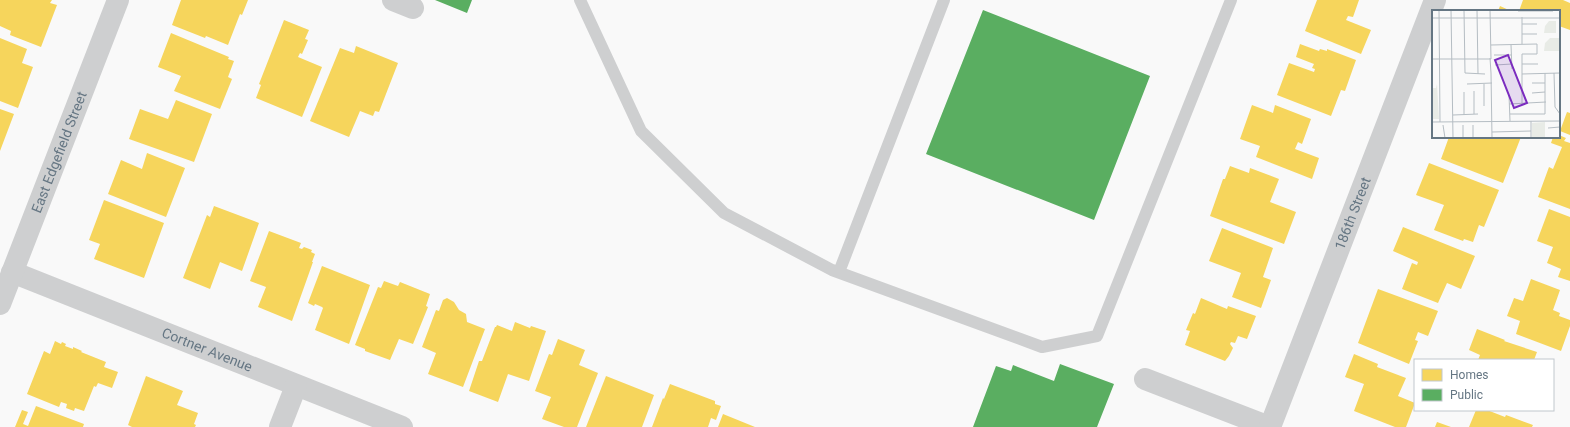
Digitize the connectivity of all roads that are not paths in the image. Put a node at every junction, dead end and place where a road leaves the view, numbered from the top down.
1 (118, 0) edge
2 (393, 0) edge
3 (580, 0) edge
4 (944, 0) edge
5 (1231, 0) edge
6 (1435, 0) edge
7 (413, 8) dead end
8 (12, 272) junction
9 (839, 272) junction
10 (0, 304) edge
11 (1145, 379) dead end
12 (296, 386) junction
13 (280, 427) edge
14 (402, 427) edge
15 (1269, 427) edge

1 - 8 street, East Edgefield Street
2 - 7 street
3 - 9 lane
4 - 9 lane
5 - 9 lane
6 - 15 street, 186th Street
8 - 10 street, East Edgefield Street
8 - 12 street, Cortner Avenue
11 - 15 street
12 - 13 street
12 - 14 street, Cortner Avenue

